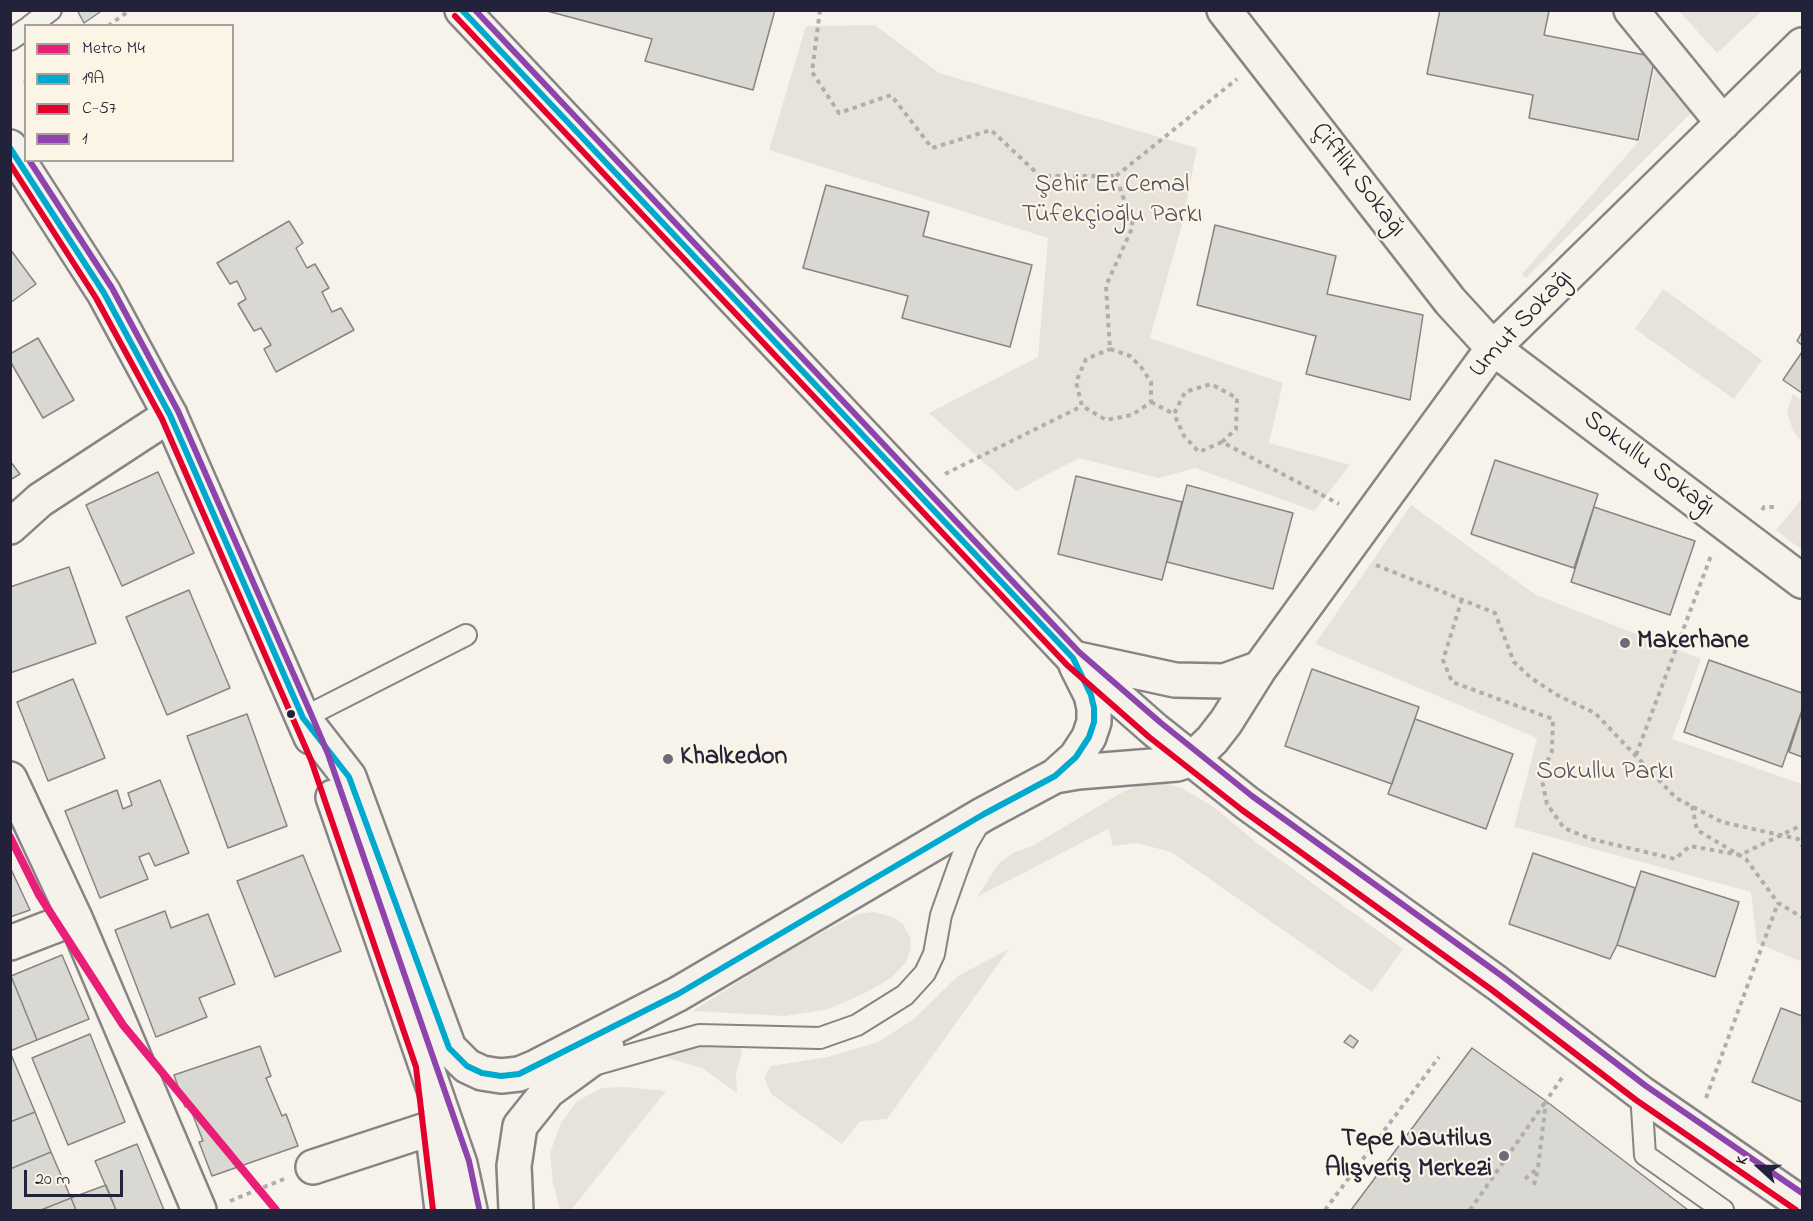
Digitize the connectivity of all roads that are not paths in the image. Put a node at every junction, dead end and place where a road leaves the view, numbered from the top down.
1 (51, 10) edge
2 (462, 10) edge
3 (1224, 10) edge
4 (1631, 10) edge
5 (33, 24) edge
6 (24, 30) edge
7 (10, 40) edge
8 (1803, 45) edge
9 (1723, 123) junction
10 (10, 147) edge
11 (1493, 348) junction
12 (170, 415) junction
13 (10, 527) edge
14 (1803, 581) edge
15 (466, 635) dead end
16 (1073, 658) junction
17 (1260, 668) junction
18 (303, 718) junction
19 (1192, 759) junction
20 (1055, 776) junction
21 (10, 779) edge
22 (984, 814) junction
23 (75, 918) junction
24 (10, 943) edge
25 (678, 994) junction
26 (424, 1065) junction
27 (580, 1068) junction
28 (1641, 1093) junction
29 (432, 1128) junction
30 (313, 1167) road end
31 (1803, 1204) edge
32 (213, 1206) edge
33 (442, 1210) edge
34 (470, 1210) edge
35 (516, 1210) edge
36 (1723, 1210) edge

1 - 5 lane
2 - 16 main road
3 - 11 main road, Çiftlik Sokağı
4 - 9 main road
6 - 7 lane
8 - 9 main road, Umut Sokağı
9 - 11 main road, Umut Sokağı
10 - 12 main road
11 - 14 main road, Sokullu Sokağı
11 - 17 main road, Umut Sokağı
12 - 13 main road
12 - 18 main road
15 - 18 lane
16 - 17 main road
16 - 19 main road
16 - 20 main road
17 - 19 main road, Umut Sokağı
18 - 25 main road
18 - 26 main road
19 - 20 main road
19 - 28 main road
20 - 22 main road
21 - 23 main road
22 - 25 main road
22 - 27 lane
23 - 24 main road
23 - 32 main road
25 - 27 main road
26 - 29 main road
26 - 34 main road
27 - 35 main road
28 - 31 main road
28 - 36 lane
29 - 30 main road
29 - 33 main road

